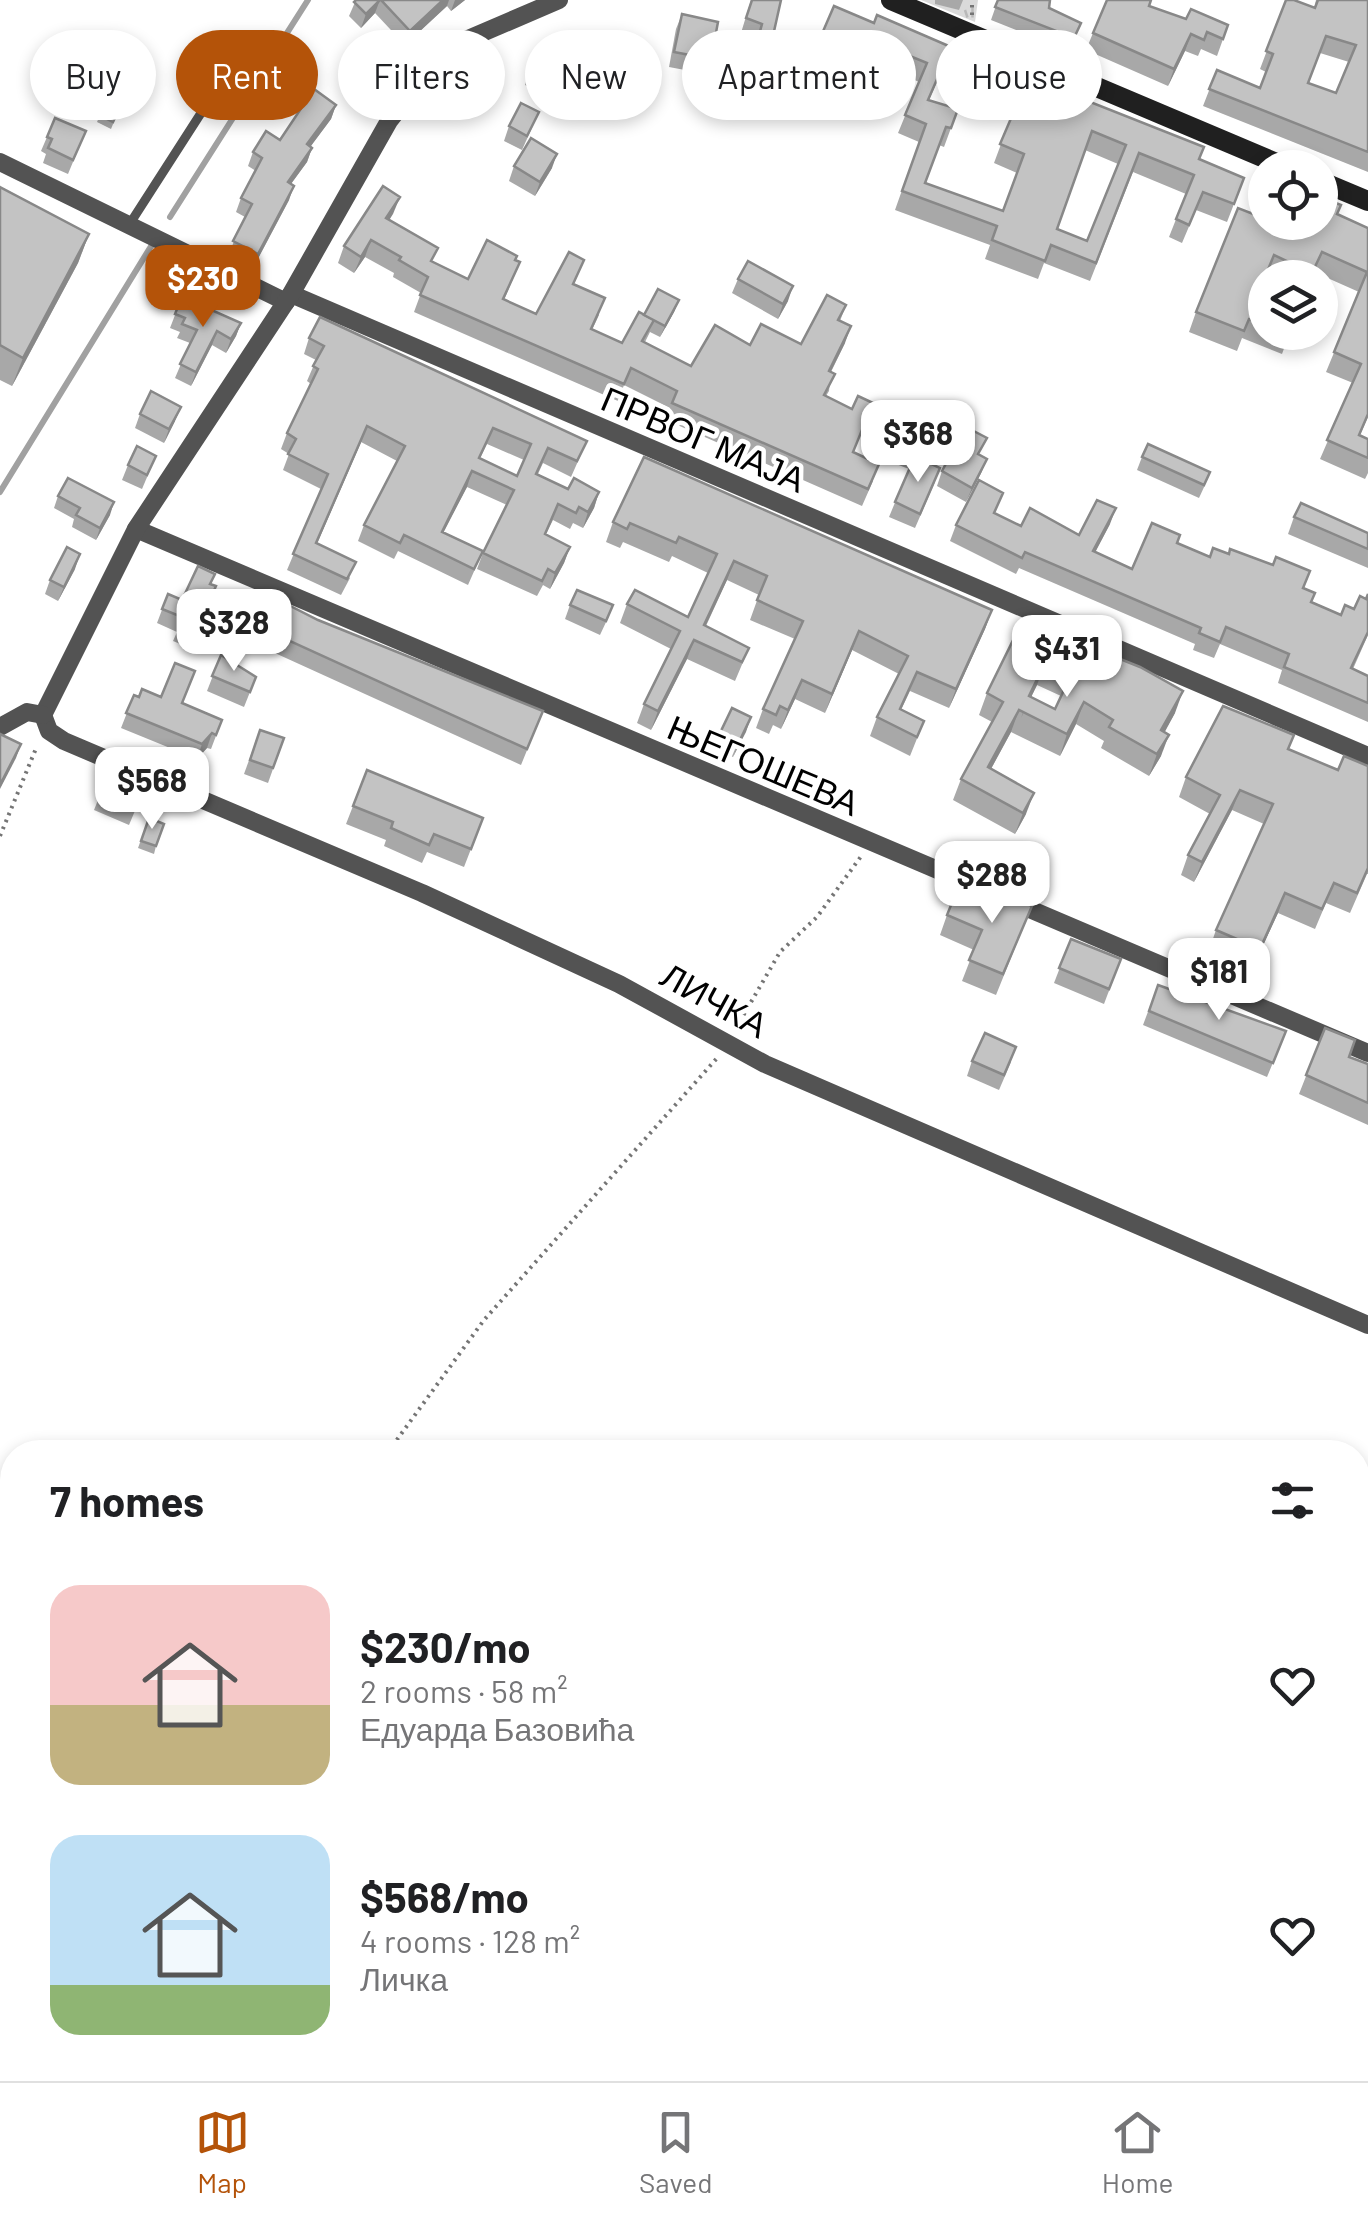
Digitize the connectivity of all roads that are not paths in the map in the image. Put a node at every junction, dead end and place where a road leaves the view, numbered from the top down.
1 (559, 0) edge
2 (890, 0) edge
3 (197, 120) edge
4 (1248, 151) edge
5 (0, 162) edge
6 (1338, 188) edge
7 (1368, 201) edge
8 (129, 225) junction
9 (289, 298) junction
10 (136, 528) junction
11 (46, 723) junction
12 (0, 727) edge
13 (1368, 756) edge
14 (1368, 1054) edge
15 (1368, 1325) edge

1 - 9 street
2 - 4 street
3 - 8 lane
5 - 8 street, ПРВОГ МАЈА
6 - 7 street
8 - 9 street, ПРВОГ МАЈА
9 - 10 street
9 - 13 street, ПРВОГ МАЈА
10 - 11 street
10 - 14 street, ЊЕГОШЕВА
11 - 12 street
11 - 15 street, ЛИЧКА

